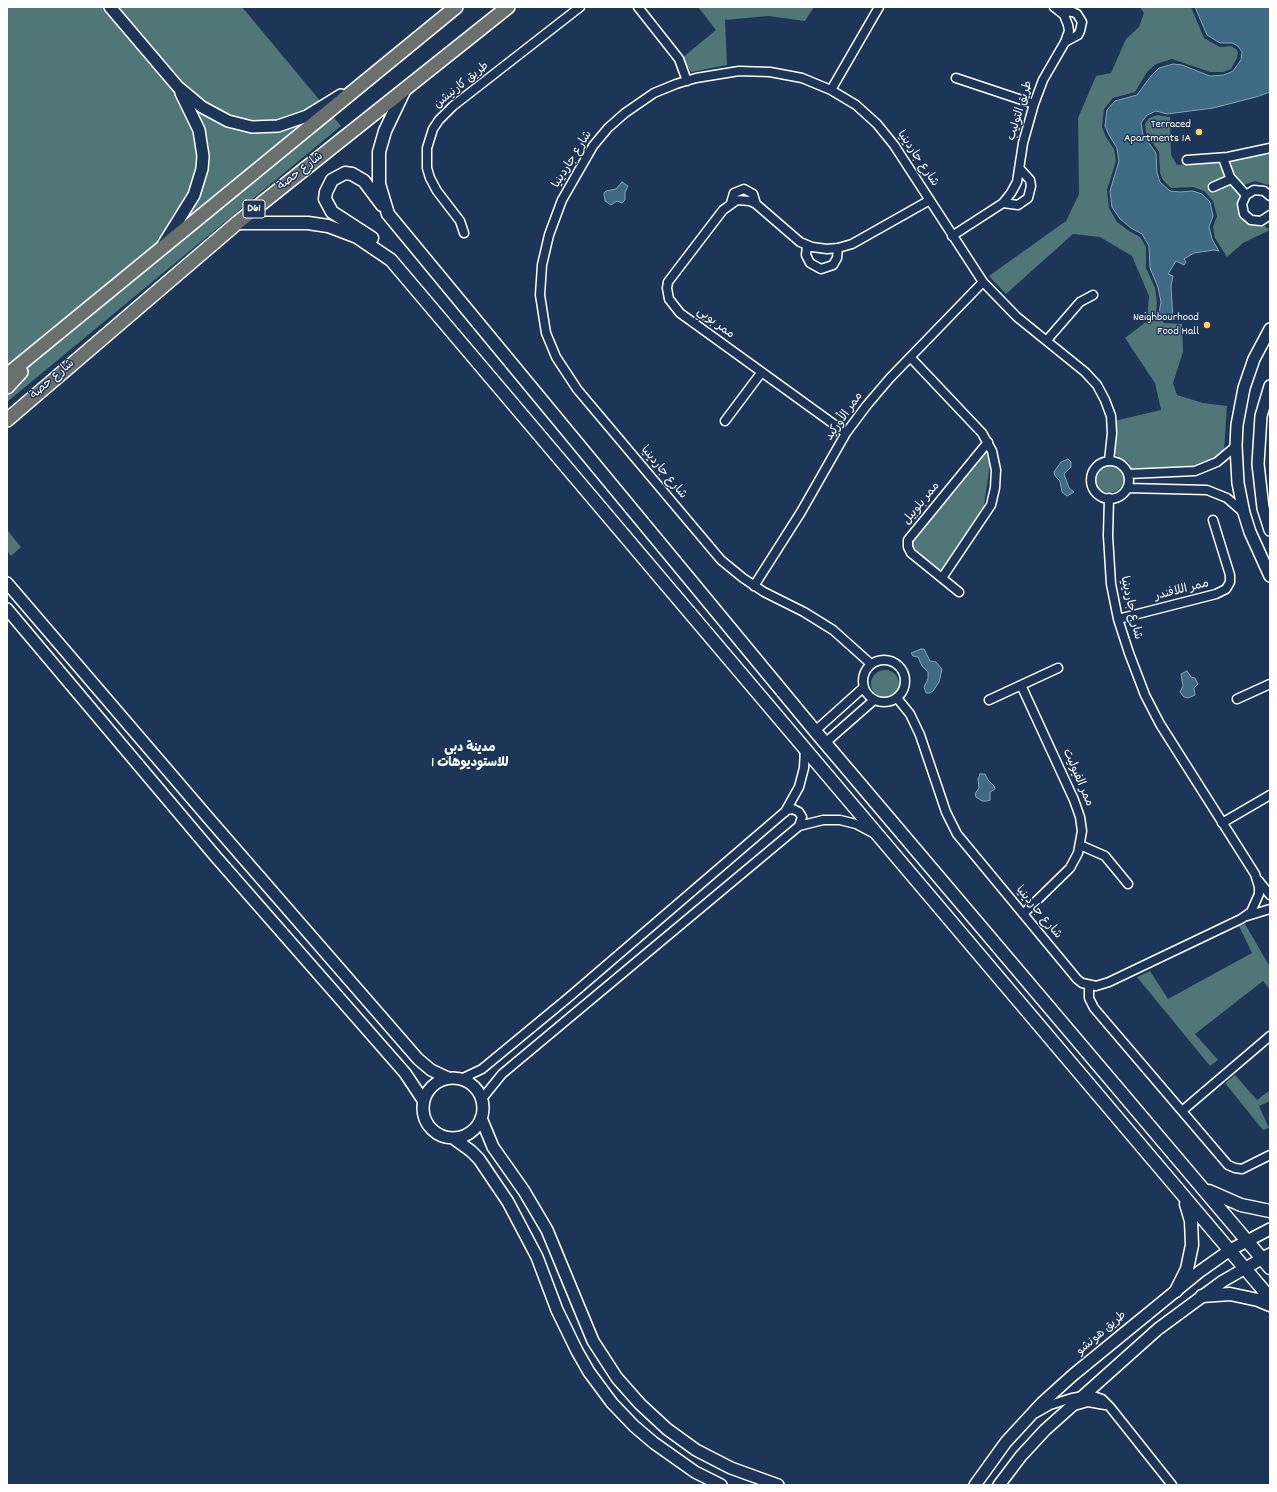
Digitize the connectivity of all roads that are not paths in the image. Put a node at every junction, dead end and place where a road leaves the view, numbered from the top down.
1 (110, 7) edge
2 (456, 7) edge
3 (508, 7) edge
4 (580, 7) edge
5 (638, 7) edge
6 (879, 7) edge
7 (1057, 9) edge
8 (1065, 42) junction
9 (956, 78) dead end
10 (687, 80) junction
11 (365, 82) junction
12 (178, 87) junction
13 (405, 89) junction
14 (831, 90) junction
15 (1034, 104) junction
16 (1270, 148) edge
17 (1226, 158) junction
18 (1187, 160) dead end
19 (1020, 169) junction
20 (1233, 180) junction
21 (1212, 187) dead end
22 (1269, 194) edge
23 (1246, 195) junction
24 (930, 200) junction
25 (1003, 203) junction
26 (388, 214) junction
27 (1269, 219) edge
28 (237, 223) junction
29 (464, 233) dead end
30 (952, 236) junction
31 (807, 245) junction
32 (162, 247) junction
33 (838, 248) junction
34 (391, 260) junction
35 (983, 282) junction
36 (1093, 295) dead end
37 (1270, 329) edge
38 (1047, 340) junction
39 (38, 349) junction
40 (911, 358) junction
41 (762, 373) junction
42 (7, 375) edge
43 (1270, 386) edge
44 (7, 387) edge
45 (7, 420) edge
46 (725, 421) dead end
47 (846, 433) junction
48 (988, 442) junction
49 (1236, 446) junction
50 (1109, 461) junction
51 (1128, 474) junction
52 (1127, 488) junction
53 (1109, 498) junction
54 (1244, 513) junction
55 (1213, 520) dead end
56 (1270, 530) edge
57 (1270, 576) edge
58 (942, 578) junction
59 (7, 583) edge
60 (754, 586) junction
61 (959, 592) dead end
62 (7, 609) edge
63 (1118, 619) junction
64 (871, 664) junction
65 (1058, 668) dead end
66 (1270, 684) edge
67 (1021, 685) junction
68 (864, 687) junction
69 (897, 698) junction
70 (1237, 699) dead end
71 (874, 700) junction
72 (989, 700) dead end
73 (815, 731) junction
74 (824, 743) junction
75 (805, 749) junction
76 (1270, 795) edge
77 (785, 812) junction
78 (1222, 823) junction
79 (799, 826) junction
80 (877, 836) junction
81 (1080, 846) junction
82 (1258, 880) junction
83 (1128, 884) dead end
84 (1270, 894) edge
85 (1270, 909) edge
86 (1023, 914) junction
87 (1246, 916) junction
88 (1089, 985) junction
89 (1270, 1036) edge
90 (448, 1078) junction
91 (461, 1079) junction
92 (424, 1100) junction
93 (481, 1100) junction
94 (1182, 1111) junction
95 (481, 1118) junction
96 (453, 1138) junction
97 (1270, 1155) edge
98 (1202, 1187) junction
99 (1183, 1198) junction
100 (1270, 1211) edge
101 (1270, 1229) edge
102 (1247, 1240) junction
103 (1230, 1250) junction
104 (1266, 1256) edge
105 (1244, 1268) junction
106 (1270, 1268) edge
107 (1176, 1290) junction
108 (1202, 1296) junction
109 (1270, 1298) edge
110 (1270, 1305) edge
111 (1084, 1396) junction
112 (1073, 1406) junction
113 (1110, 1406) junction
114 (1029, 1417) junction
115 (722, 1485) edge
116 (778, 1485) edge
117 (975, 1485) edge
118 (999, 1485) edge
119 (1172, 1485) edge

1 - 12 street
2 - 11 main road, D61
3 - 13 main road, شارع حصة / D61
4 - 29 street, طريق كارنيشن
5 - 10 street
6 - 14 street
7 - 8 street, طريق التوليب
7 - 8 street, طريق التوليب
8 - 15 street, طريق التوليب
9 - 15 street
10 - 14 street, شارع جاردينيا
10 - 60 street, شارع جاردينيا
11 - 12 street
11 - 32 main road, D61
12 - 32 street
13 - 26 main road
13 - 28 main road, شارع حصة / D61
14 - 24 street, شارع جاردينيا
15 - 19 street, طريق التوليب
16 - 17 street
17 - 18 street
17 - 20 street
19 - 25 street, طريق التوليب
19 - 25 street, طريق التوليب
20 - 21 street
20 - 23 street
22 - 23 street
23 - 27 street
24 - 30 street, شارع جاردينيا
24 - 33 street, ممر بوبي
25 - 30 street, طريق التوليب
26 - 34 main road
26 - 73 main road
28 - 34 main road
28 - 45 main road, شارع حصة / D61
30 - 35 street, شارع جاردينيا
31 - 33 street, ممر بوبي
31 - 33 street
31 - 41 street, ممر بوبي
32 - 39 main road, D61
34 - 75 main road
35 - 38 street, شارع جاردينيا
35 - 40 street, ممر الأوركيد
36 - 38 street
37 - 49 street
38 - 50 street, شارع جاردينيا
39 - 42 main road, D61
39 - 44 main road
40 - 47 street, ممر الأوركيد
40 - 48 street
41 - 46 street
41 - 47 street, ممر بوبي
43 - 56 street
47 - 60 street, ممر الأوركيد
48 - 58 street
48 - 58 street, ممر بلوبيل
49 - 51 street
49 - 54 street
50 - 51 street
50 - 53 street
51 - 52 street
52 - 53 street
52 - 54 street
53 - 63 street, شارع جاردينيا
54 - 57 street
55 - 63 street, ممر اللافندر
58 - 61 street, ممر بلوبيل
59 - 90 street
60 - 64 street, شارع جاردينيا
62 - 92 street
63 - 78 street, شارع جاردينيا
64 - 68 street
64 - 69 street
65 - 67 street
66 - 70 street
67 - 72 street
67 - 81 street, ممر الفيوليت
68 - 71 street
68 - 73 street
69 - 71 street
69 - 86 street, شارع جاردينيا
71 - 74 street
73 - 74 main road
74 - 98 main road
75 - 77 street
75 - 80 main road
76 - 78 street
77 - 79 street
77 - 91 street
78 - 82 street, شارع جاردينيا
79 - 80 street
79 - 93 street
80 - 99 main road
81 - 83 street
81 - 86 street, ممر الفيوليت
82 - 84 street, شارع جاردينيا
82 - 87 street
85 - 87 street
86 - 88 street, شارع جاردينيا
87 - 88 street
88 - 94 street
89 - 94 street
90 - 91 street
90 - 92 street
91 - 93 street
92 - 96 street
93 - 95 street
94 - 97 street
95 - 96 street
95 - 116 street
96 - 115 street
98 - 100 main road
98 - 102 main road
99 - 103 main road
99 - 107 main road
101 - 102 street, طريق هونشو
102 - 103 street, طريق هونشو
102 - 104 main road
103 - 105 main road
103 - 107 street, طريق هونشو
104 - 105 street
104 - 106 main road
105 - 108 street
105 - 109 main road
107 - 114 street, طريق هونشو
108 - 110 main road
108 - 111 street
111 - 112 street
111 - 113 street
111 - 114 street
112 - 113 street
112 - 118 street
113 - 119 street
114 - 117 street, طريق هونشو

